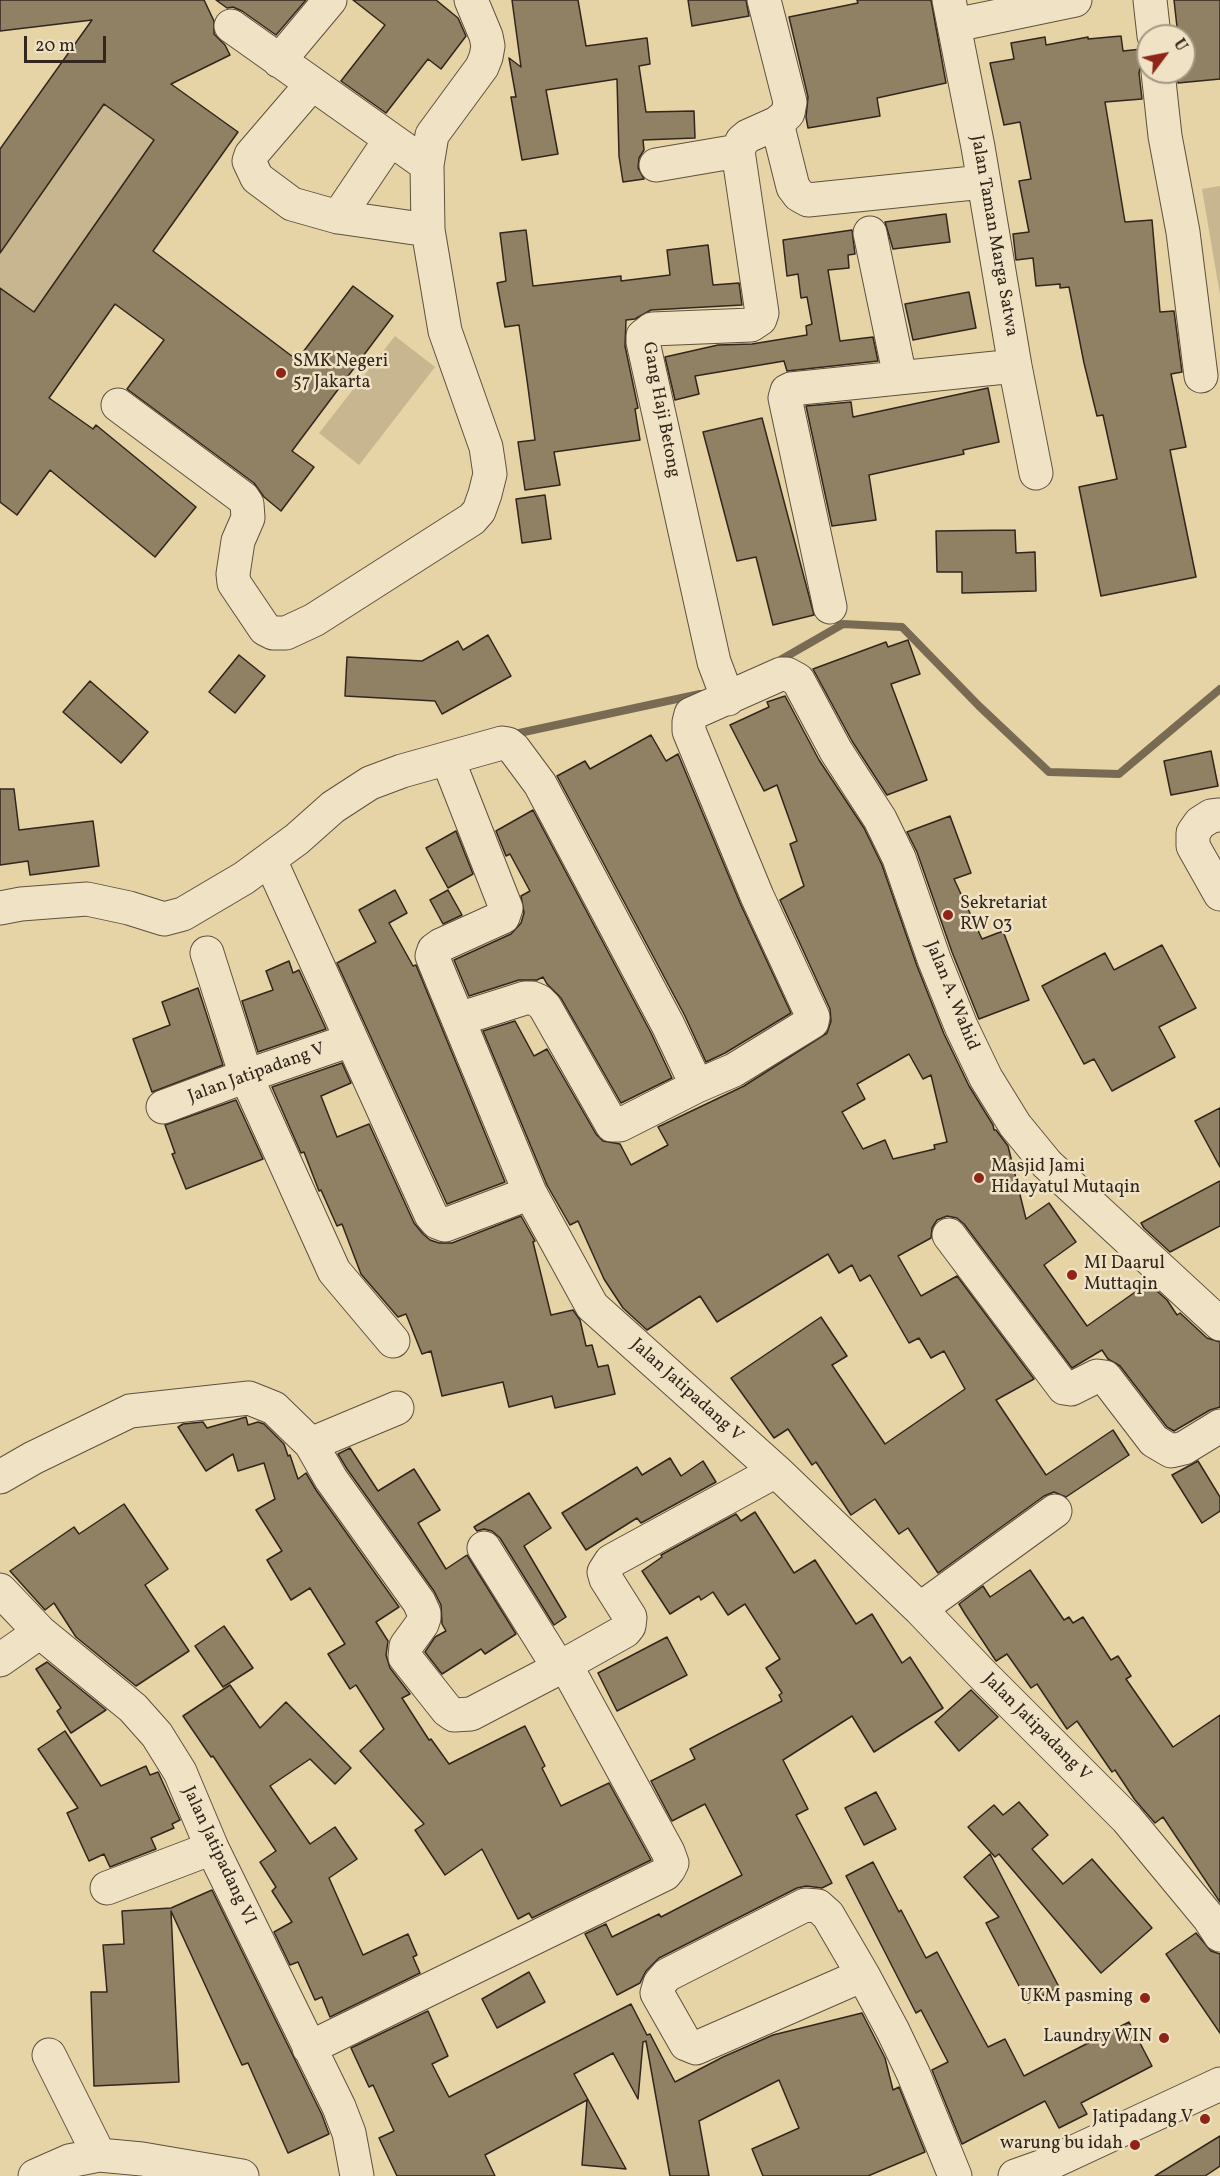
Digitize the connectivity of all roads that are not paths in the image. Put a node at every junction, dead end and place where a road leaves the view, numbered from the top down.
1 (330, 0) edge
2 (471, 0) edge
3 (764, 0) edge
4 (1075, 0) edge
5 (1150, 0) edge
6 (952, 13) edge
7 (1153, 24) edge
8 (231, 26) dead end
9 (279, 61) junction
10 (1159, 84) edge
11 (311, 85) junction
12 (777, 123) junction
13 (390, 140) junction
14 (738, 151) junction
15 (427, 165) junction
16 (656, 165) dead end
17 (983, 182) junction
18 (338, 218) junction
19 (428, 230) junction
20 (870, 233) dead end
21 (1015, 366) junction
22 (1201, 376) dead end
23 (900, 377) junction
24 (117, 405) dead end
25 (1036, 473) dead end
26 (830, 607) dead end
27 (727, 697) junction
28 (448, 760) junction
29 (1220, 815) edge
30 (270, 860) junction
31 (1220, 894) edge
32 (0, 908) edge
33 (207, 953) dead end
34 (459, 1019) junction
35 (351, 1040) junction
36 (246, 1076) junction
37 (697, 1086) junction
38 (164, 1107) dead end
39 (530, 1193) junction
40 (949, 1235) dead end
41 (1220, 1324) edge
42 (393, 1341) dead end
43 (397, 1408) dead end
44 (1220, 1426) edge
45 (311, 1444) junction
46 (776, 1471) junction
47 (0, 1477) edge
48 (1055, 1511) dead end
49 (484, 1548) dead end
50 (0, 1590) edge
51 (920, 1609) junction
52 (40, 1632) junction
53 (0, 1660) edge
54 (562, 1666) junction
55 (212, 1848) junction
56 (107, 1888) dead end
57 (1220, 1935) edge
58 (863, 1975) junction
59 (309, 2048) junction
60 (50, 2055) dead end
61 (1220, 2084) edge
62 (99, 2155) junction
63 (172, 2170) edge
64 (1049, 2171) edge
65 (35, 2176) edge
66 (243, 2176) edge
67 (357, 2176) edge
68 (955, 2176) edge
69 (1015, 2176) edge

1 - 9 street
2 - 15 street
3 - 12 street
4 - 6 street
5 - 7 street
6 - 17 street, Jalan Taman Marga Satwa
8 - 9 street
9 - 11 street
10 - 22 street
11 - 13 street
11 - 18 street
12 - 14 street
12 - 17 street
13 - 15 street
13 - 18 street
14 - 16 street
14 - 27 street, Gang Haji Betong
15 - 19 street
17 - 21 street, Jalan Taman Marga Satwa
18 - 19 street
19 - 24 street
20 - 23 street
21 - 23 street
21 - 25 street, Jalan Taman Marga Satwa
23 - 26 street
27 - 37 street, Jalan A. Wahid
27 - 41 street, Jalan A. Wahid
28 - 30 street
28 - 34 street, Jalan Jatipadang V
28 - 37 street
29 - 31 street
30 - 32 street
30 - 35 street
33 - 36 street
34 - 37 street
34 - 39 street, Jalan Jatipadang V
35 - 36 street, Jalan Jatipadang V
35 - 39 street
36 - 38 street, Jalan Jatipadang V
36 - 42 street
39 - 46 street, Jalan Jatipadang V
40 - 44 street
43 - 45 street
45 - 47 street
45 - 54 street
46 - 51 street, Jalan Jatipadang V
46 - 54 street
48 - 51 street
49 - 54 street
50 - 52 street, Jalan Jatipadang VI
51 - 57 street, Jalan Jatipadang V
52 - 53 street
52 - 55 street, Jalan Jatipadang VI
54 - 59 street
55 - 56 street
55 - 59 street, Jalan Jatipadang VI
58 - 58 street
58 - 68 street
59 - 67 street, Jalan Jatipadang VI
60 - 62 street
61 - 64 street
62 - 63 street
62 - 65 street
63 - 66 street
64 - 69 street

